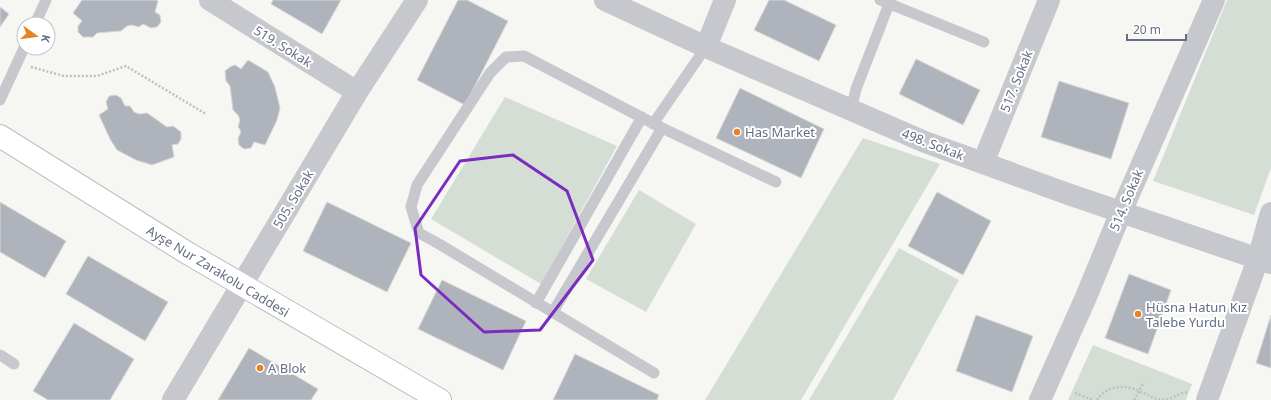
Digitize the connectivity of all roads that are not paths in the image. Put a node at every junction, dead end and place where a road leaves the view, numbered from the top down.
1 (46, 0) edge
2 (210, 0) edge
3 (418, 0) edge
4 (606, 0) edge
5 (725, 0) edge
6 (1049, 0) edge
7 (1214, 0) edge
8 (884, 2) edge
9 (39, 16) edge
10 (984, 42) dead end
11 (706, 47) junction
12 (20, 56) edge
13 (357, 92) junction
14 (0, 100) edge
15 (851, 110) junction
16 (642, 117) junction
17 (658, 126) junction
18 (1, 138) edge
19 (983, 163) junction
20 (776, 182) dead end
21 (1121, 212) junction
22 (1271, 213) edge
23 (1264, 261) edge
24 (242, 285) junction
25 (536, 303) junction
26 (553, 312) junction
27 (0, 355) edge
28 (14, 364) dead end
29 (654, 373) dead end
30 (1210, 393) edge
31 (173, 400) edge
32 (440, 400) edge
33 (1040, 400) edge

1 - 9 lane
2 - 13 street, 519. Sokak
3 - 13 street, 505. Sokak
4 - 11 street, 498. Sokak
5 - 11 street
6 - 19 street, 517. Sokak
7 - 21 street, 514. Sokak
8 - 10 lane
8 - 15 lane
11 - 15 street, 498. Sokak
11 - 17 lane
12 - 14 lane
13 - 24 street, 505. Sokak
15 - 19 street, 498. Sokak
16 - 17 lane
16 - 25 lane
16 - 25 lane
17 - 20 lane
17 - 26 lane
18 - 24 street, Ayşe Nur Zarakolu Caddesi
19 - 21 street, 498. Sokak
21 - 23 street, 498. Sokak
21 - 33 street, 514. Sokak
22 - 23 street
23 - 30 street
24 - 31 street, 505. Sokak
24 - 32 street, Ayşe Nur Zarakolu Caddesi
25 - 26 lane
26 - 29 lane
27 - 28 lane

